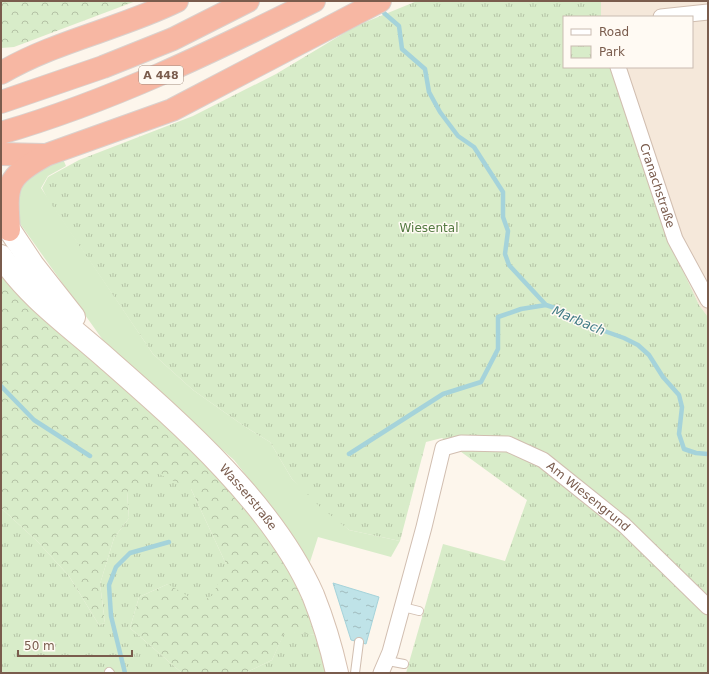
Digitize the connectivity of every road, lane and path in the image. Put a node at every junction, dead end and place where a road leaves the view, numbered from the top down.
1 (177, 1) edge
2 (248, 1) edge
3 (314, 1) edge
4 (380, 1) edge
5 (708, 12) edge
6 (670, 16) edge
7 (11, 62) edge
8 (618, 68) edge
9 (1, 73) edge
10 (1, 102) edge
11 (1, 133) edge
12 (1, 154) edge
13 (46, 155) junction
14 (5, 223) edge
15 (1, 256) edge
16 (708, 300) edge
17 (106, 357) junction
18 (403, 607) junction
19 (708, 607) edge
20 (418, 611) dead end
21 (359, 642) dead end
22 (404, 664) dead end
23 (384, 667) edge
24 (337, 673) edge
25 (355, 673) edge

1 - 7 highway
2 - 10 highway, A 448
3 - 11 highway, A 448
4 - 13 highway
5 - 6 street
7 - 9 highway
8 - 16 street, Cranachstraße
12 - 13 highway
13 - 14 highway
14 - 17 main road, Wasserstraße
15 - 17 main road, Wasserstraße
17 - 24 main road, Wasserstraße
18 - 19 street, Am Wiesengrund
18 - 20 lane
18 - 23 street
21 - 25 lane
22 - 23 lane

